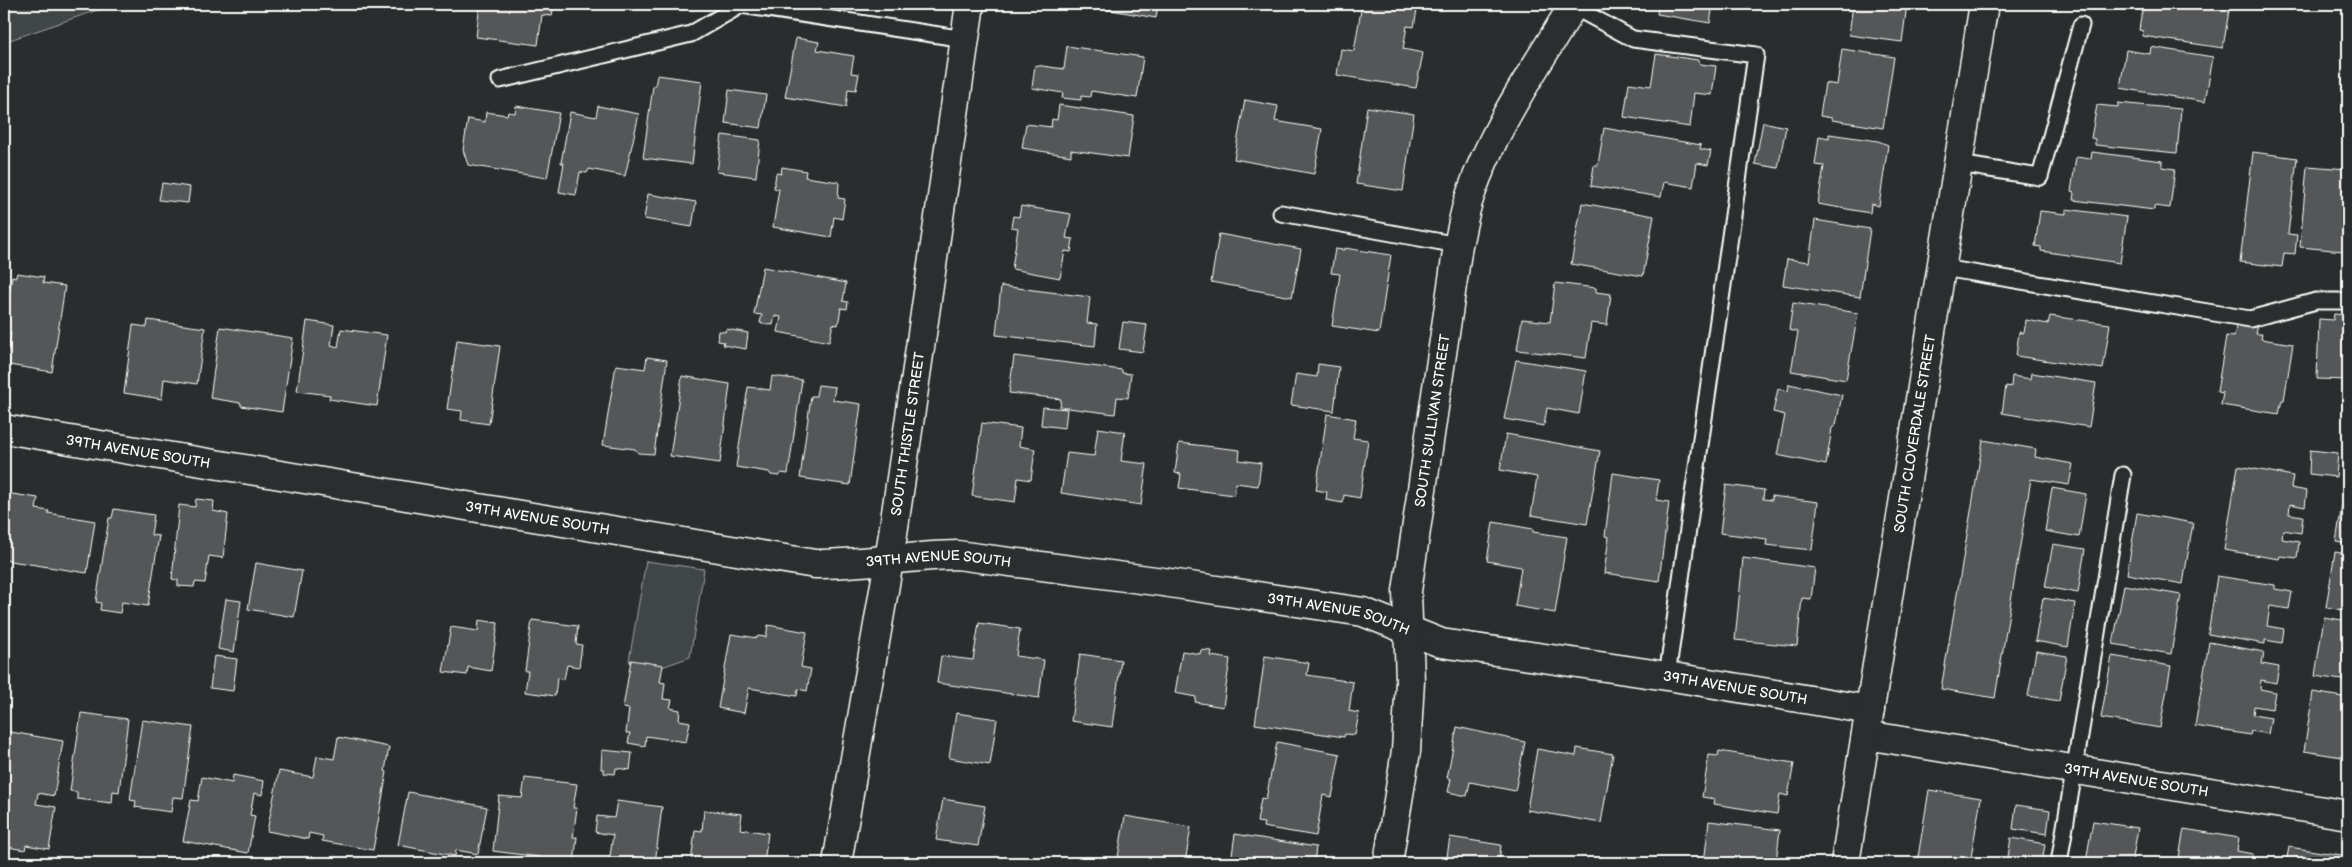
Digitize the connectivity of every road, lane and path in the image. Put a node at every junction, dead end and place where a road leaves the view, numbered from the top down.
1 (970, 4) edge
2 (1984, 4) edge
3 (1573, 5) edge
4 (2080, 25) dead end
5 (965, 39) junction
6 (500, 80) dead end
7 (1960, 164) junction
8 (1281, 213) dead end
9 (1458, 245) junction
10 (1943, 268) junction
11 (2348, 301) edge
12 (4, 429) edge
13 (2123, 475) dead end
14 (889, 561) junction
15 (1407, 629) junction
16 (1666, 676) junction
17 (1868, 723) junction
18 (2073, 768) junction
19 (2348, 815) edge
20 (837, 863) edge
21 (1388, 863) edge
22 (1845, 863) edge
23 (2059, 863) edge

1 - 5 street, SOUTH THISTLE STREET
2 - 7 street, SOUTH CLOVERDALE STREET
3 - 9 street, SOUTH SULLIVAN STREET
3 - 16 lane
4 - 7 lane
5 - 6 lane
5 - 14 street, SOUTH THISTLE STREET
7 - 10 street, SOUTH CLOVERDALE STREET
8 - 9 lane
9 - 15 street, SOUTH SULLIVAN STREET
10 - 11 lane
10 - 17 street, SOUTH CLOVERDALE STREET
12 - 14 street, 39TH AVENUE SOUTH
13 - 18 lane
14 - 15 street, 39TH AVENUE SOUTH
14 - 20 street, SOUTH THISTLE STREET
15 - 16 street, 39TH AVENUE SOUTH
15 - 21 street, SOUTH SULLIVAN STREET
16 - 17 street, 39TH AVENUE SOUTH
17 - 18 street, 39TH AVENUE SOUTH
17 - 22 street, SOUTH CLOVERDALE STREET
18 - 19 street, 39TH AVENUE SOUTH
18 - 23 lane

